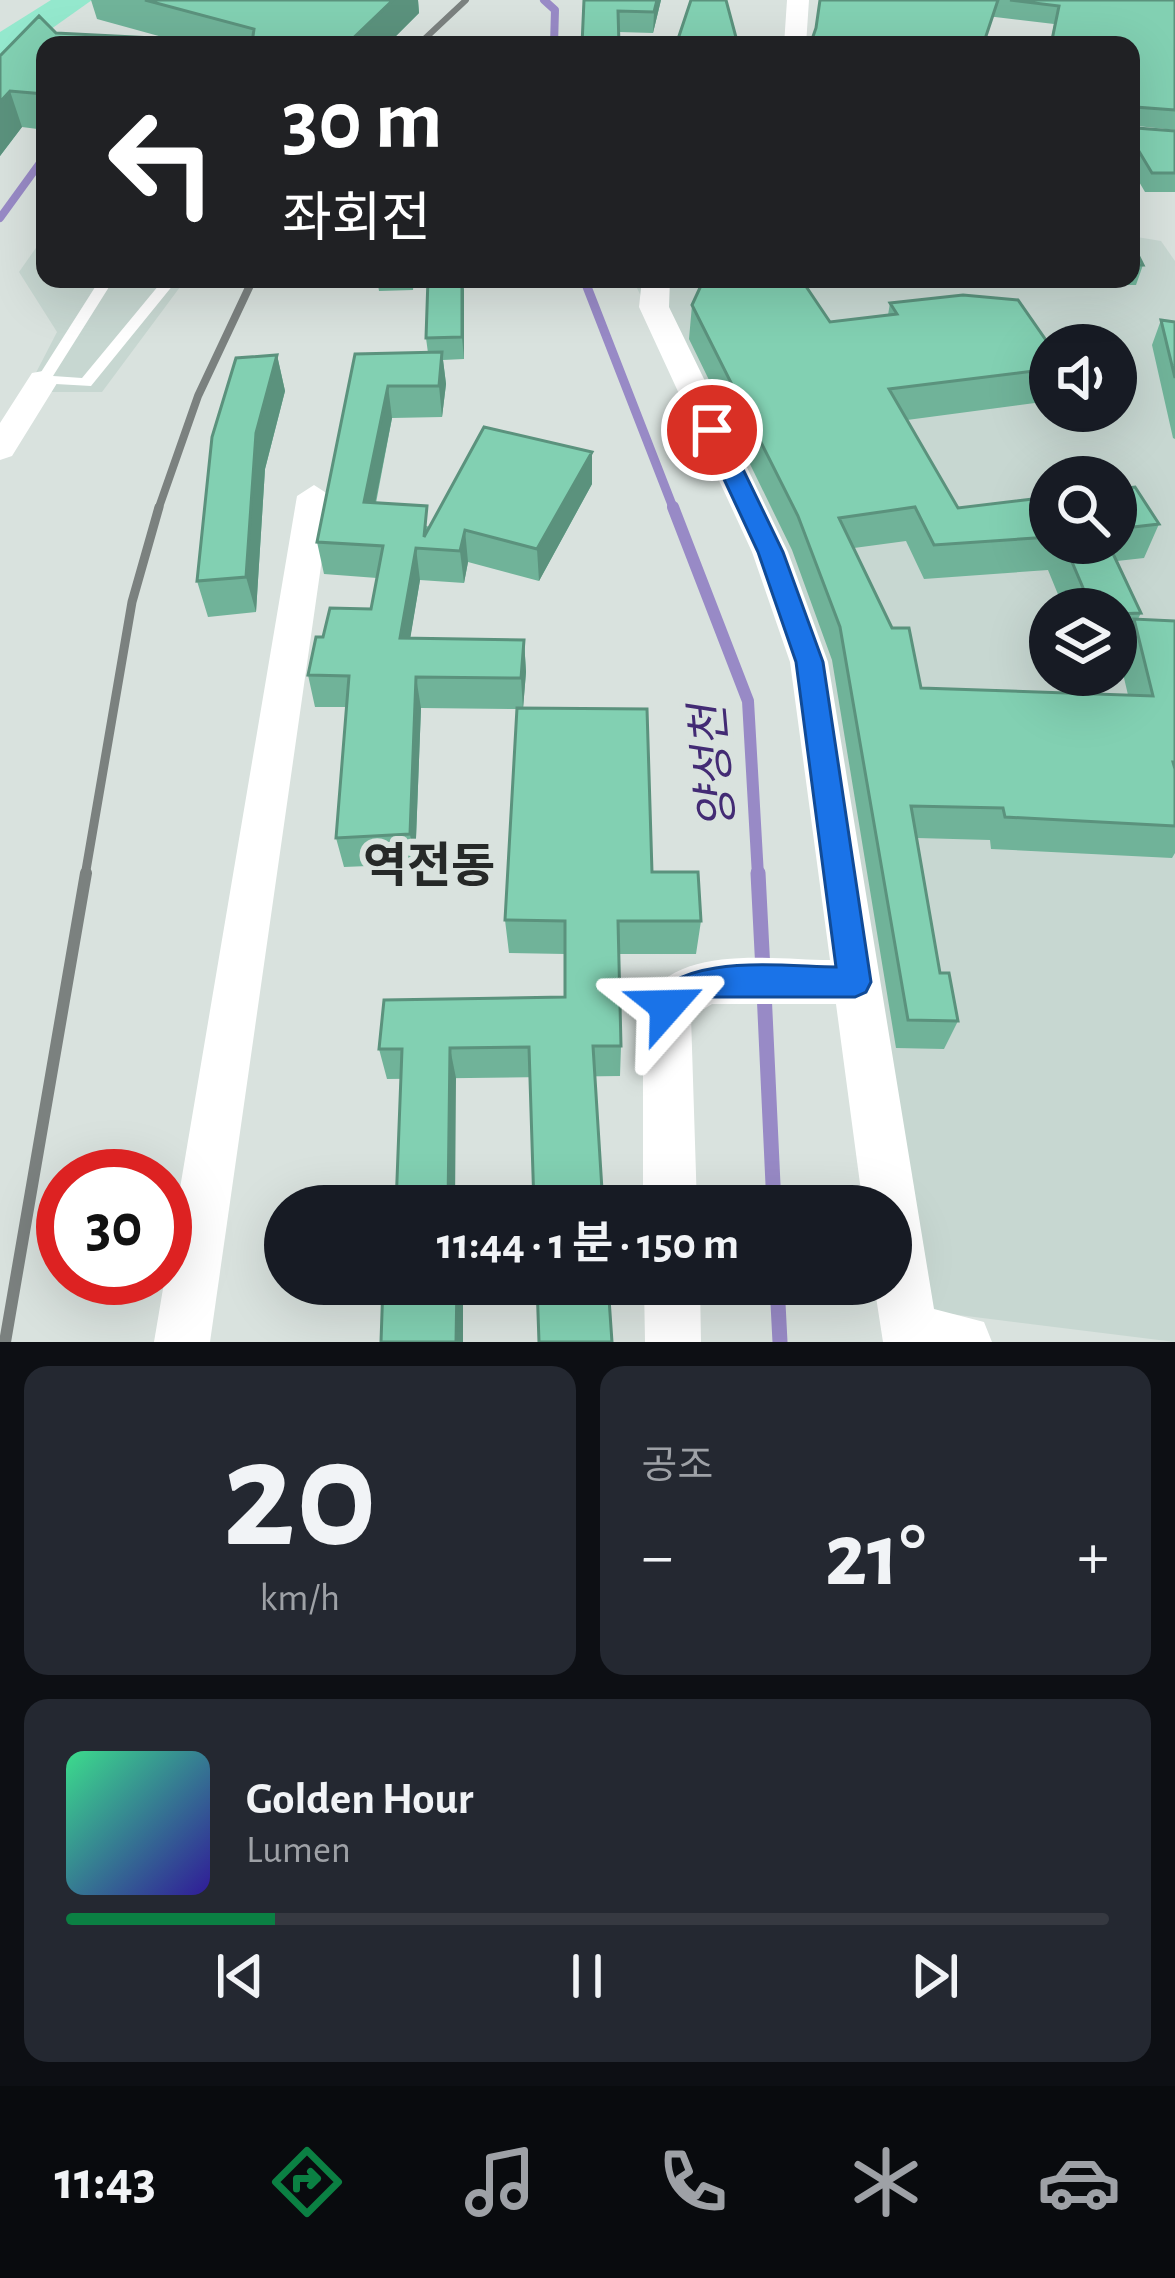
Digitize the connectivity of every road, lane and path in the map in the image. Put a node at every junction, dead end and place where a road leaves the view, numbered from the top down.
1 (75, 0) edge
2 (798, 0) edge
3 (796, 36) edge
4 (0, 47) edge
5 (100, 288) edge
6 (163, 288) edge
7 (655, 288) edge
8 (43, 380) junction
9 (0, 449) edge
10 (314, 496) dead end
11 (832, 981) junction
12 (670, 1185) edge
13 (885, 1185) edge
14 (912, 1283) edge
15 (672, 1305) edge
16 (928, 1339) edge
17 (182, 1342) edge
18 (673, 1342) edge

1 - 4 main road
2 - 3 street
5 - 8 lane
6 - 8 lane
7 - 11 street
8 - 9 street
10 - 17 street
11 - 12 street
11 - 13 street
14 - 16 street
15 - 18 street

